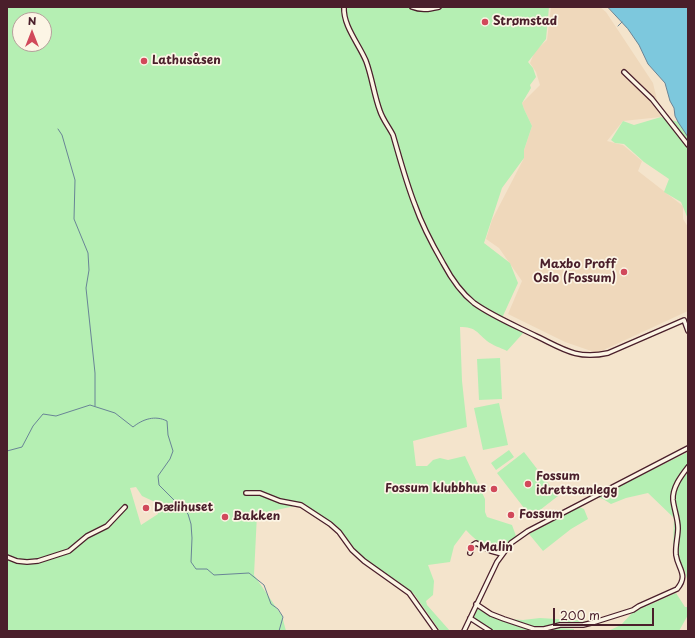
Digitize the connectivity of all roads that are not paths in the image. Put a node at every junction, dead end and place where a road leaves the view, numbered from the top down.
1 (344, 7) edge
2 (412, 7) edge
3 (439, 7) edge
4 (624, 72) dead end
5 (688, 145) edge
6 (688, 331) edge
7 (688, 448) edge
8 (688, 468) edge
9 (246, 493) dead end
10 (125, 507) dead end
11 (470, 553) dead end
12 (502, 554) junction
13 (7, 557) edge
14 (476, 604) junction
15 (470, 618) junction
16 (436, 631) edge
17 (464, 631) edge
18 (490, 631) edge

1 - 6 street
2 - 3 street
4 - 5 street
7 - 12 street
8 - 14 street
9 - 16 street
10 - 13 street
11 - 12 street
12 - 14 street
14 - 15 street
15 - 17 street
15 - 18 street

